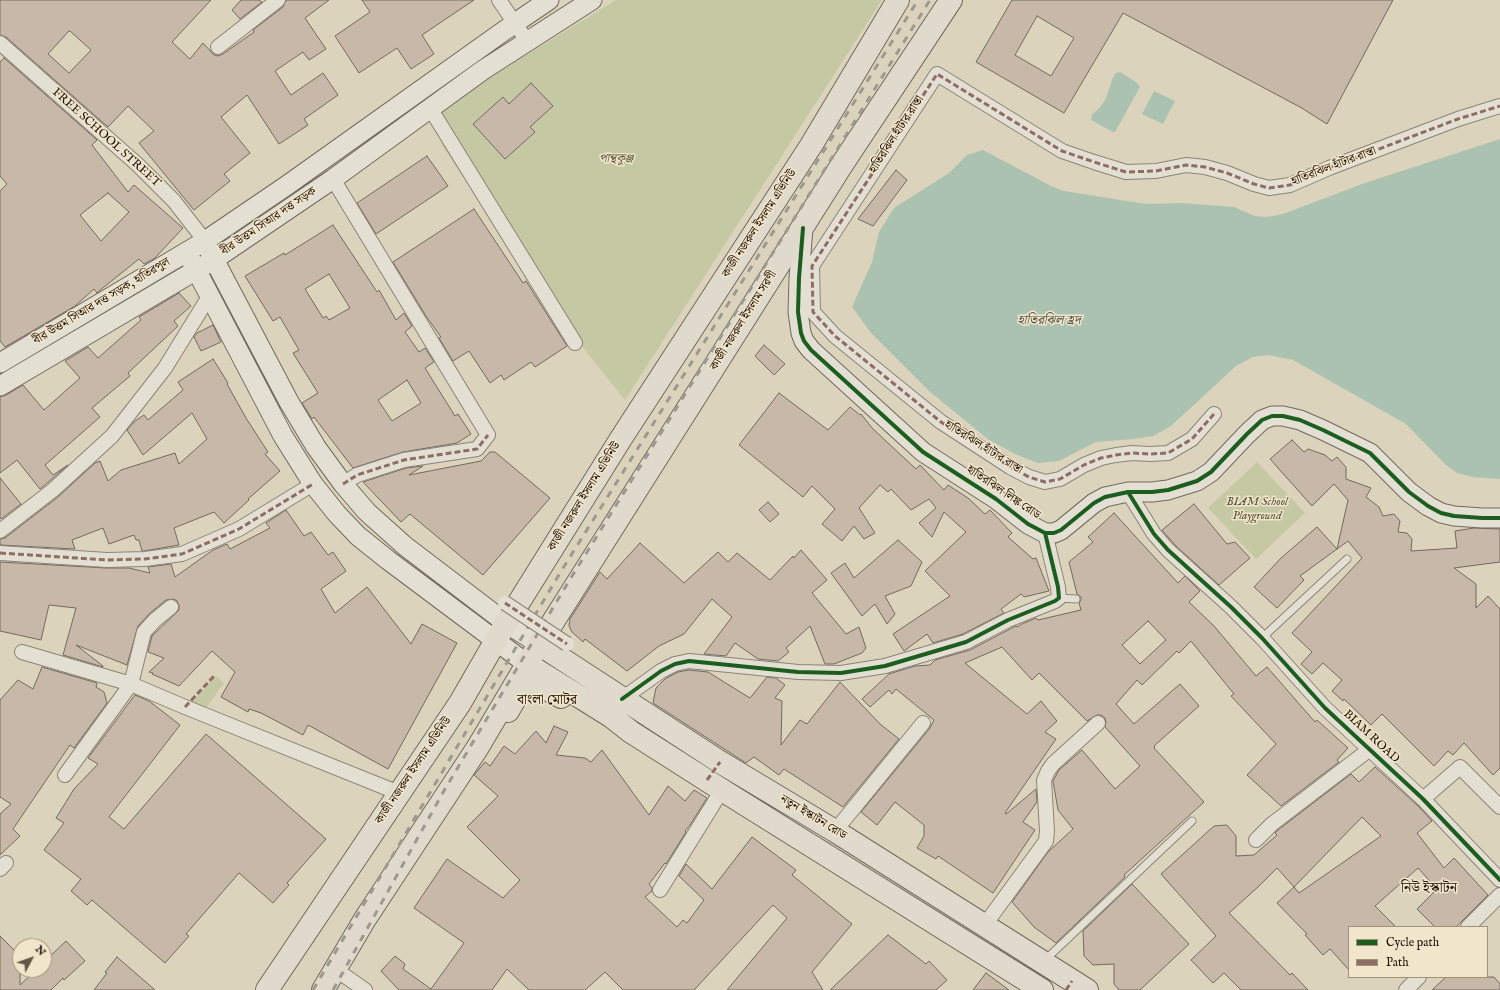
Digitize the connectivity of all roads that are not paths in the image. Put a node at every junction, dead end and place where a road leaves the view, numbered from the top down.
1 (278, 0) edge
2 (499, 0) edge
3 (549, 0) edge
4 (592, 0) edge
5 (898, 0) edge
6 (951, 0) edge
7 (515, 22) junction
8 (527, 41) junction
9 (0, 42) edge
10 (218, 47) dead end
11 (1500, 106) edge
12 (430, 108) junction
13 (333, 179) junction
14 (803, 228) junction
15 (205, 241) junction
16 (187, 253) junction
17 (215, 259) junction
18 (197, 270) junction
19 (210, 295) junction
20 (575, 343) dead end
21 (0, 363) edge
22 (0, 386) edge
23 (1214, 414) dead end
24 (313, 484) junction
25 (343, 484) junction
26 (1128, 492) junction
27 (1152, 492) junction
28 (1500, 518) edge
29 (1146, 520) junction
30 (0, 531) edge
31 (1045, 533) junction
32 (0, 553) edge
33 (1347, 559) dead end
34 (1059, 598) junction
35 (1076, 599) dead end
36 (171, 606) dead end
37 (506, 613) junction
38 (1262, 638) junction
39 (495, 641) junction
40 (539, 644) junction
41 (564, 651) junction
42 (22, 652) dead end
43 (527, 664) junction
44 (548, 678) junction
45 (131, 684) junction
46 (622, 699) junction
47 (923, 723) dead end
48 (1098, 723) dead end
49 (631, 732) junction
50 (478, 747) junction
51 (1370, 749) junction
52 (720, 762) junction
53 (65, 775) dead end
54 (715, 785) junction
55 (399, 793) junction
56 (1423, 799) junction
57 (1500, 807) edge
58 (1192, 822) dead end
59 (835, 831) junction
60 (1256, 840) dead end
61 (912, 880) junction
62 (1500, 880) edge
63 (660, 890) dead end
64 (1500, 895) edge
65 (900, 901) junction
66 (984, 926) junction
67 (1469, 926) edge
68 (1043, 962) junction
69 (335, 969) junction
70 (1418, 978) edge
71 (1075, 987) edge
72 (267, 990) edge
73 (323, 990) edge
74 (365, 990) edge
75 (1042, 990) edge
76 (1406, 990) edge

1 - 10 street
2 - 7 street
3 - 7 main road, বীর উত্তম সিআর দত্ত সড়ক
4 - 8 main road, বীর উত্তম সিআর দত্ত সড়ক
5 - 37 main road, কাজী নজরুল ইসলাম এভিনিউ
6 - 14 main road, কাজী নজরুল ইসলাম সরণী
7 - 8 street
7 - 15 main road, বীর উত্তম সিআর দত্ত সড়ক
8 - 12 main road, বীর উত্তম সিআর দত্ত সড়ক
9 - 15 street, FREE SCHOOL STREET
11 - 23 street, হাতিরঝিল হাঁটার রাস্তা
12 - 13 main road, বীর উত্তম সিআর দত্ত সড়ক
12 - 20 street
13 - 17 main road, বীর উত্তম সিআর দত্ত সড়ক
13 - 25 street
14 - 31 main road, হাতিরঝিল লিঙ্ক রোড
14 - 40 main road, কাজী নজরুল ইসলাম সরণী
15 - 16 main road, বীর উত্তম সিআর দত্ত সড়ক, হাতিরপুল
15 - 17 main road
16 - 18 main road
16 - 21 main road, বীর উত্তম সিআর দত্ত সড়ক, হাতিরপুল
17 - 18 main road, বীর উত্তম সিআর দত্ত সড়ক
17 - 25 main road
18 - 19 main road
18 - 22 main road, বীর উত্তম সিআর দত্ত সড়ক
19 - 24 main road
19 - 30 street
24 - 32 street
24 - 39 main road
25 - 37 main road
26 - 27 main road, হাতিরঝিল লিঙ্ক রোড
26 - 29 street, BIAM ROAD
26 - 31 main road, হাতিরঝিল লিঙ্ক রোড
27 - 28 main road, হাতিরঝিল লিঙ্ক রোড
27 - 29 street
29 - 38 street, BIAM ROAD
31 - 34 street
33 - 38 lane
34 - 35 lane
34 - 46 street
36 - 45 street
37 - 39 main road, কাজী নজরুল ইসলাম এভিনিউ
37 - 40 main road
37 - 41 street, bridge
38 - 51 street, BIAM ROAD
39 - 43 main road
39 - 55 main road, কাজী নজরুল ইসলাম এভিনিউ
40 - 41 main road, নতুন ইস্কাটন রোড
40 - 43 main road
41 - 44 main road
41 - 46 main road, নতুন ইস্কাটন রোড
42 - 45 street
43 - 44 main road, নতুন ইস্কাটন রোড
43 - 50 main road
44 - 49 main road, নতুন ইস্কাটন রোড
45 - 53 street
45 - 55 street
46 - 52 main road, নতুন ইস্কাটন রোড
47 - 59 street
48 - 66 street
49 - 50 main road
49 - 54 main road, নতুন ইস্কাটন রোড
50 - 69 main road
51 - 56 street, BIAM ROAD
51 - 60 street
52 - 54 street
52 - 59 main road, নতুন ইস্কাটন রোড
54 - 63 street
54 - 65 main road, নতুন ইস্কাটন রোড
55 - 72 main road, কাজী নজরুল ইসলাম এভিনিউ
56 - 57 street
56 - 62 street, BIAM ROAD
58 - 68 lane
59 - 61 main road, নতুন ইস্কাটন রোড
61 - 65 main road
61 - 66 main road, নতুন ইস্কাটন রোড
64 - 67 street
65 - 75 main road, নতুন ইস্কাটন রোড
66 - 68 main road, নতুন ইস্কাটন রোড
68 - 71 main road, নতুন ইস্কাটন রোড
69 - 73 main road
69 - 74 street
70 - 76 street

